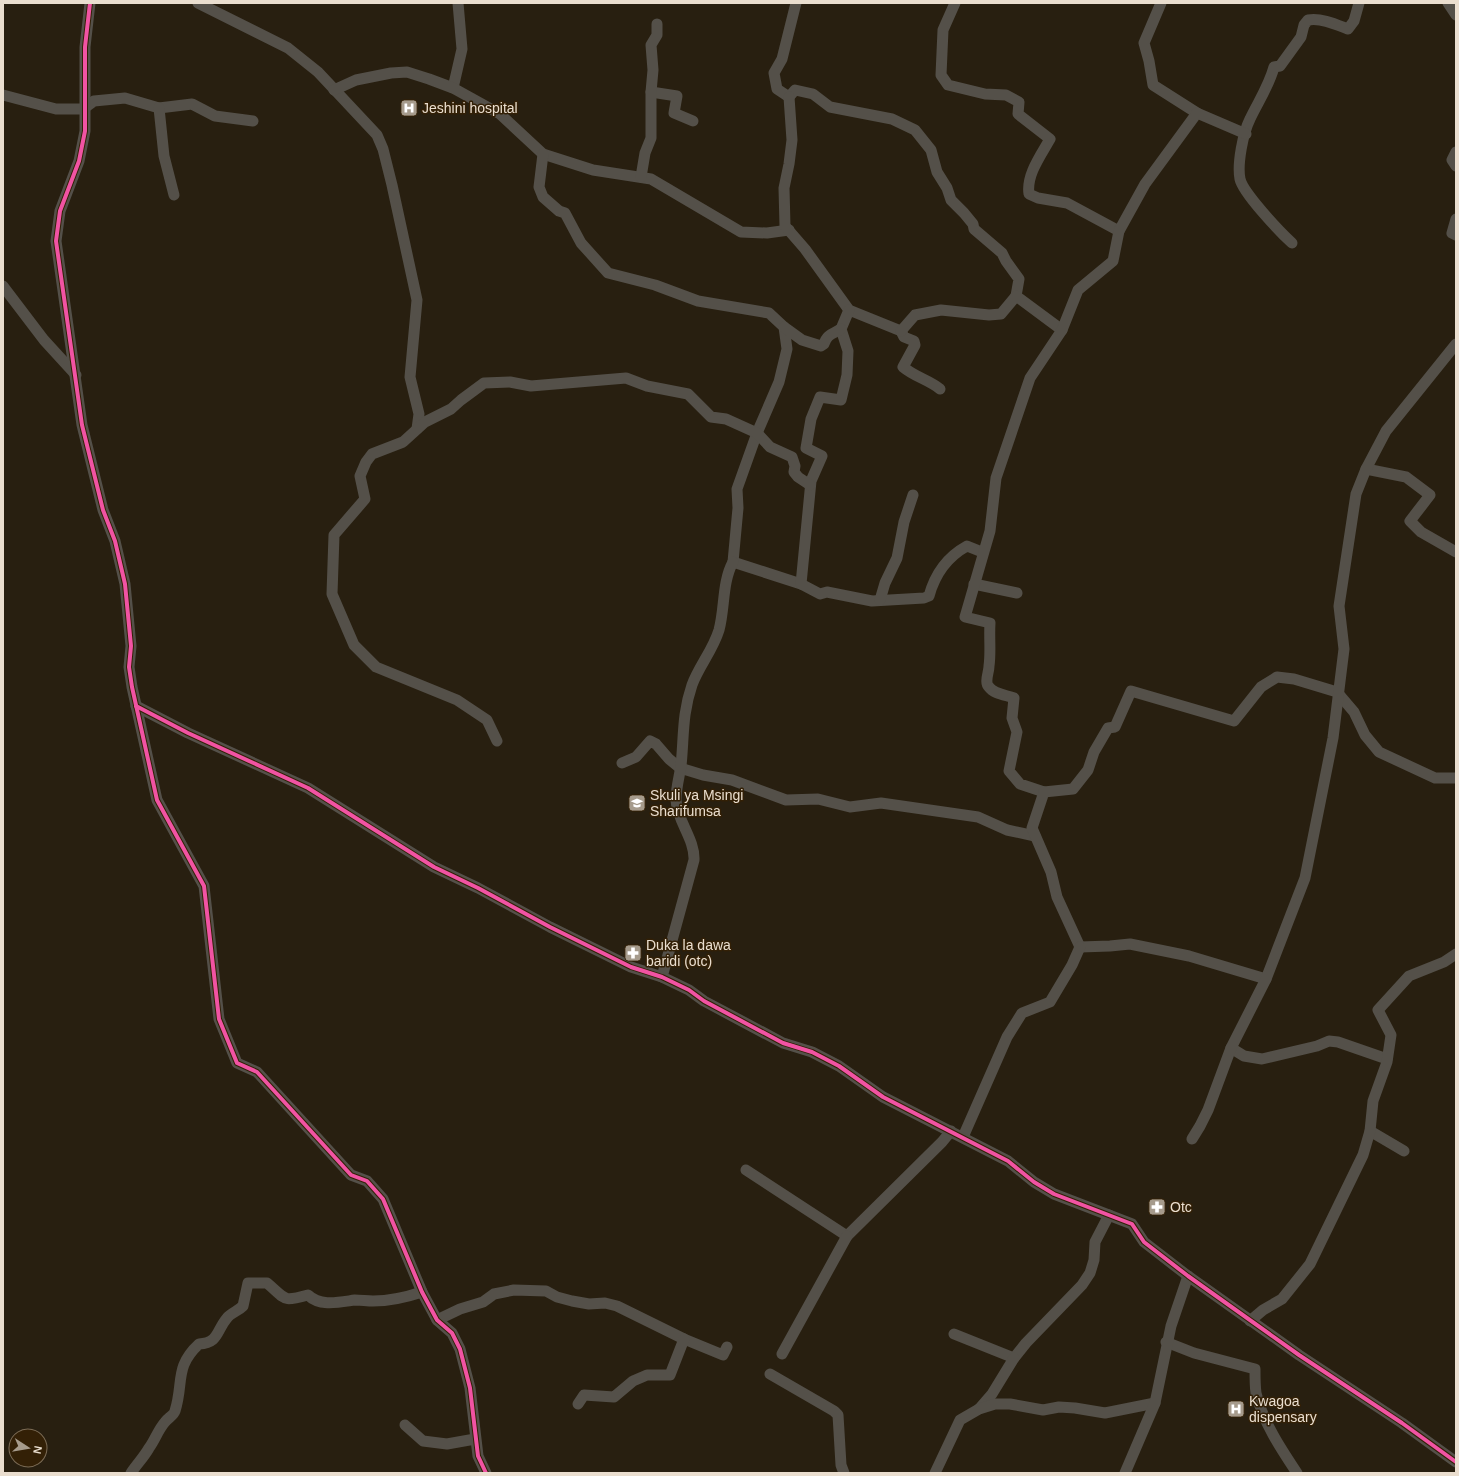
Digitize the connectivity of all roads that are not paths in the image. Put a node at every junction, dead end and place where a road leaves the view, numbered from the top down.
1 (90, 3) edge
2 (198, 3) edge
3 (458, 3) edge
4 (796, 3) edge
5 (955, 3) edge
6 (1161, 3) edge
7 (1360, 3) edge
8 (1448, 3) edge
9 (1456, 15) edge
10 (657, 24) dead end
11 (453, 88) junction
12 (334, 90) junction
13 (651, 92) junction
14 (3, 94) edge
15 (789, 97) junction
16 (159, 108) junction
17 (83, 109) junction
18 (1197, 113) junction
19 (253, 121) dead end
20 (693, 121) dead end
21 (1246, 134) junction
22 (1456, 152) edge
23 (543, 154) junction
24 (1456, 166) edge
25 (641, 177) junction
26 (174, 195) dead end
27 (1456, 219) edge
28 (789, 230) junction
29 (1119, 231) junction
30 (1456, 235) edge
31 (1292, 243) dead end
32 (3, 286) edge
33 (1016, 296) junction
34 (849, 310) junction
35 (784, 327) junction
36 (841, 329) junction
37 (1062, 330) junction
38 (901, 331) junction
39 (1456, 344) edge
40 (76, 376) junction
41 (940, 390) dead end
42 (417, 429) junction
43 (757, 433) junction
44 (1366, 469) junction
45 (810, 486) junction
46 (913, 495) dead end
47 (982, 552) junction
48 (1456, 552) edge
49 (733, 562) junction
50 (801, 584) junction
51 (974, 584) junction
52 (1016, 593) dead end
53 (880, 600) junction
54 (1337, 692) junction
55 (136, 706) junction
56 (497, 741) dead end
57 (622, 763) dead end
58 (680, 768) junction
59 (1456, 778) edge
60 (1044, 792) junction
61 (1035, 836) junction
62 (1080, 947) junction
63 (1456, 954) edge
64 (662, 977) junction
65 (1266, 979) junction
66 (1231, 1048) junction
67 (1387, 1059) junction
68 (950, 1131) junction
69 (1370, 1131) junction
70 (963, 1137) junction
71 (1192, 1139) dead end
72 (1404, 1151) dead end
73 (746, 1170) dead end
74 (1109, 1215) junction
75 (847, 1236) junction
76 (1188, 1276) junction
77 (422, 1292) junction
78 (437, 1320) junction
79 (1250, 1321) junction
80 (954, 1334) dead end
81 (684, 1339) junction
82 (1166, 1342) junction
83 (727, 1347) dead end
84 (782, 1354) dead end
85 (1014, 1358) junction
86 (770, 1374) dead end
87 (1155, 1403) junction
88 (578, 1404) dead end
89 (979, 1409) junction
90 (405, 1425) dead end
91 (475, 1439) junction
92 (1456, 1462) edge
93 (131, 1473) edge
94 (486, 1473) edge
95 (844, 1473) edge
96 (935, 1473) edge
97 (1125, 1473) edge
98 (1297, 1473) edge

1 - 17 street
2 - 12 street
3 - 11 street
4 - 15 street
5 - 29 street
6 - 18 street
7 - 21 street
8 - 9 street
10 - 13 street
11 - 12 street
11 - 23 street
12 - 42 street
13 - 20 street
13 - 25 street
14 - 17 street
15 - 28 street
15 - 33 street
16 - 17 street
16 - 19 street
16 - 26 street
17 - 40 street
18 - 21 street
18 - 29 street
21 - 31 street
22 - 24 street
23 - 25 street
23 - 35 street
25 - 28 street
27 - 30 street
28 - 34 street
29 - 37 street
32 - 40 street
33 - 37 street
33 - 38 street
34 - 36 street
34 - 38 street
35 - 36 street
35 - 43 street
36 - 45 street
37 - 47 street
38 - 41 street
39 - 44 street
40 - 55 street
42 - 43 street
42 - 56 street
43 - 45 street
43 - 49 street
44 - 48 street
44 - 54 street
45 - 50 street
46 - 53 street
47 - 51 street
47 - 53 street
49 - 50 street
49 - 58 street
50 - 53 street
51 - 52 street
51 - 60 street
54 - 59 street
54 - 60 street
54 - 65 street
55 - 64 street
55 - 77 street
57 - 58 street
58 - 61 street
58 - 64 street
60 - 61 street
61 - 62 street
62 - 65 street
62 - 70 street
63 - 67 street
64 - 68 street
65 - 66 street
66 - 67 street
66 - 71 street
67 - 69 street
68 - 70 street
68 - 75 street
69 - 72 street
69 - 79 street
70 - 74 street
73 - 75 street
74 - 76 street
74 - 85 street
75 - 84 street
76 - 79 street
76 - 82 street
77 - 78 street
77 - 93 street
78 - 81 street
78 - 91 street
79 - 92 street
80 - 85 street
81 - 83 street
81 - 88 street
82 - 87 street
82 - 98 street
85 - 89 street
86 - 95 street
87 - 89 street
87 - 97 street
89 - 96 street
90 - 91 street
91 - 94 street

